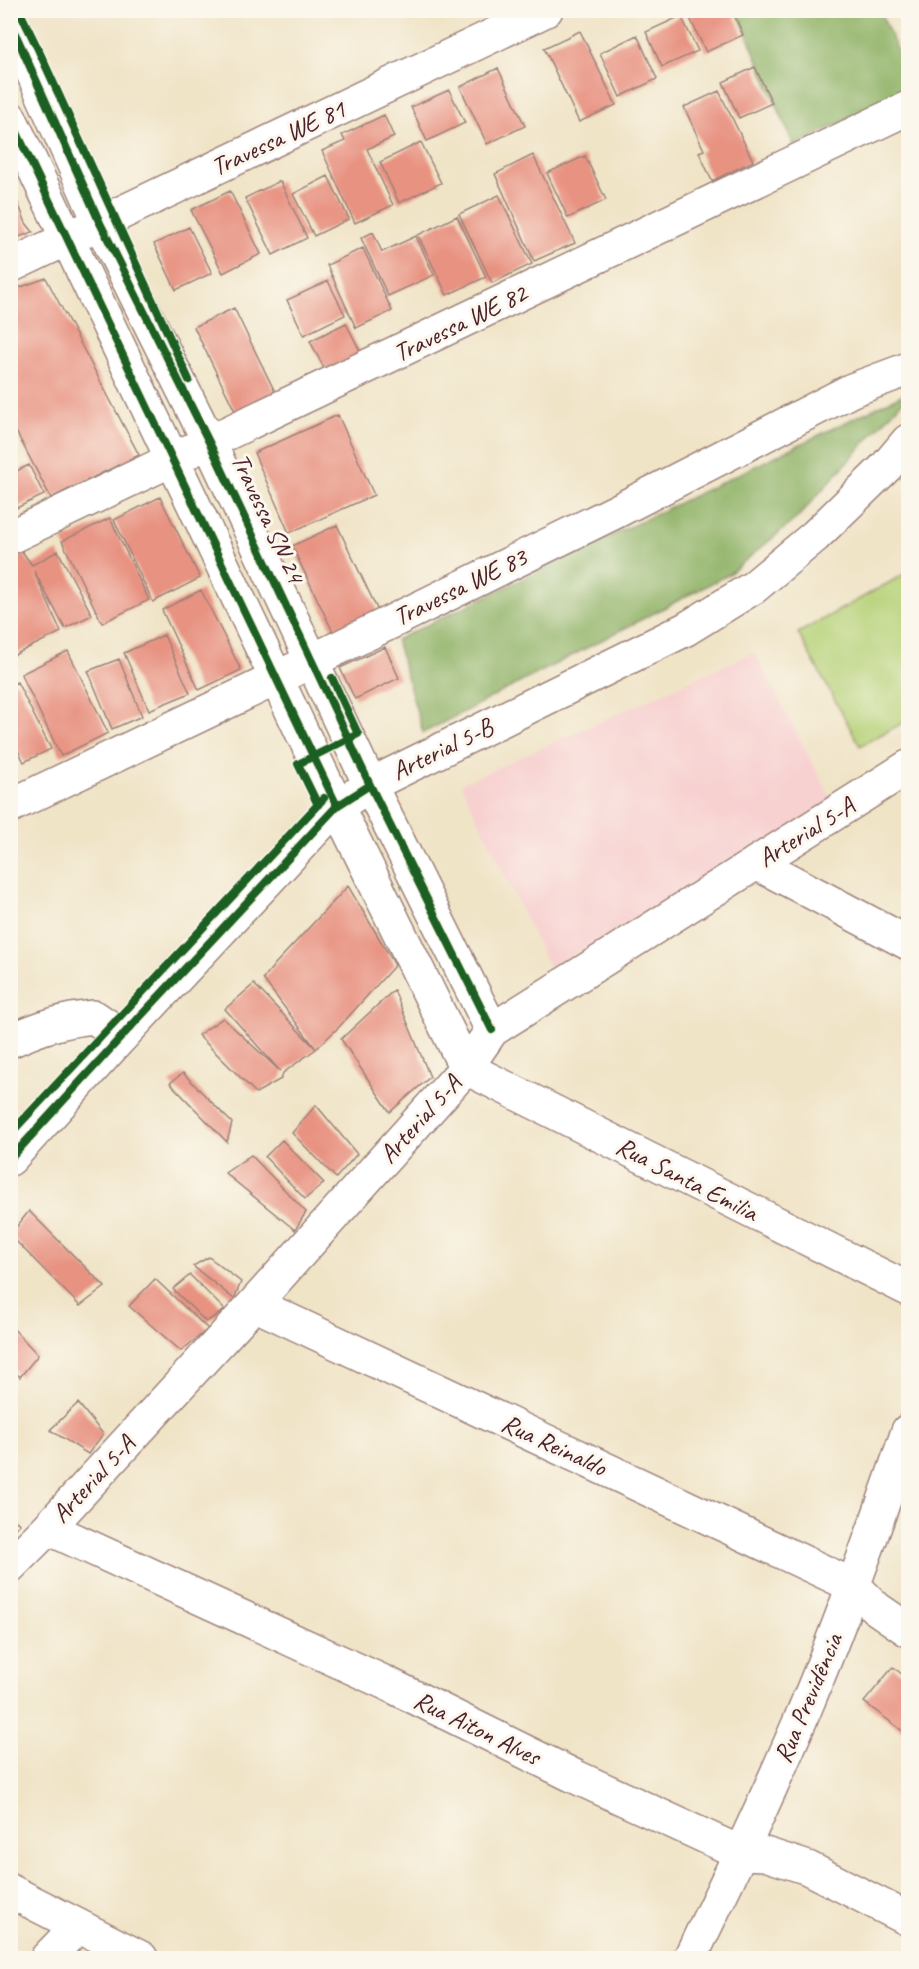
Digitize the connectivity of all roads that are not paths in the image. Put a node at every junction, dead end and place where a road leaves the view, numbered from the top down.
1 (546, 10) edge
2 (10, 22) edge
3 (909, 108) edge
4 (10, 118) edge
5 (100, 223) junction
6 (67, 238) junction
7 (10, 266) edge
8 (909, 369) edge
9 (909, 441) edge
10 (209, 442) junction
11 (172, 460) junction
12 (10, 537) edge
13 (312, 659) junction
14 (277, 678) junction
15 (909, 767) edge
16 (370, 785) junction
17 (10, 806) edge
18 (337, 806) junction
19 (756, 862) junction
20 (909, 943) edge
21 (492, 1030) junction
22 (122, 1036) junction
23 (10, 1041) edge
24 (466, 1068) junction
25 (10, 1159) edge
26 (909, 1289) edge
27 (254, 1304) junction
28 (909, 1431) edge
29 (48, 1528) junction
30 (10, 1566) edge
31 (854, 1586) junction
32 (909, 1630) edge
33 (741, 1853) junction
34 (10, 1891) edge
35 (909, 1919) edge
36 (78, 1926) junction
37 (47, 1959) edge
38 (141, 1959) edge
39 (690, 1959) edge

1 - 5 street, Travessa WE 81
2 - 5 street, Travessa SN 24
3 - 10 street, Travessa WE 82
4 - 6 street
5 - 6 street, Travessa WE 81
5 - 10 street, Travessa SN 24
6 - 7 street, Travessa WE 81
6 - 11 street
8 - 13 street, Travessa WE 83
9 - 16 street, Arterial 5-B
10 - 11 street, Travessa WE 82
10 - 13 street, Travessa SN 24
11 - 12 street, Travessa WE 82
11 - 14 street
13 - 14 street, Travessa WE 83
13 - 16 street, Travessa SN 24
14 - 17 street, Travessa WE 83
14 - 18 street
15 - 19 street, Arterial 5-A
16 - 18 street, Arterial 5-B
16 - 21 street, Travessa SN 24
18 - 22 street, Arterial 5-B
18 - 24 street
19 - 20 street
19 - 21 street, Arterial 5-A
21 - 24 street, Arterial 5-A
22 - 23 street
22 - 25 street, Arterial 5-B
24 - 26 street, Rua Santa Emilia
24 - 27 street, Arterial 5-A
27 - 29 street, Arterial 5-A
27 - 31 street, Rua Reinaldo
28 - 31 street, Rua Previdência
29 - 30 street, Arterial 5-A
29 - 33 street, Rua Aiton Alves
31 - 32 street, Rua Reinaldo
31 - 33 street, Rua Previdência
33 - 35 street, Rua Aiton Alves
33 - 39 street, Rua Previdência
34 - 36 street
36 - 37 street
36 - 38 street

